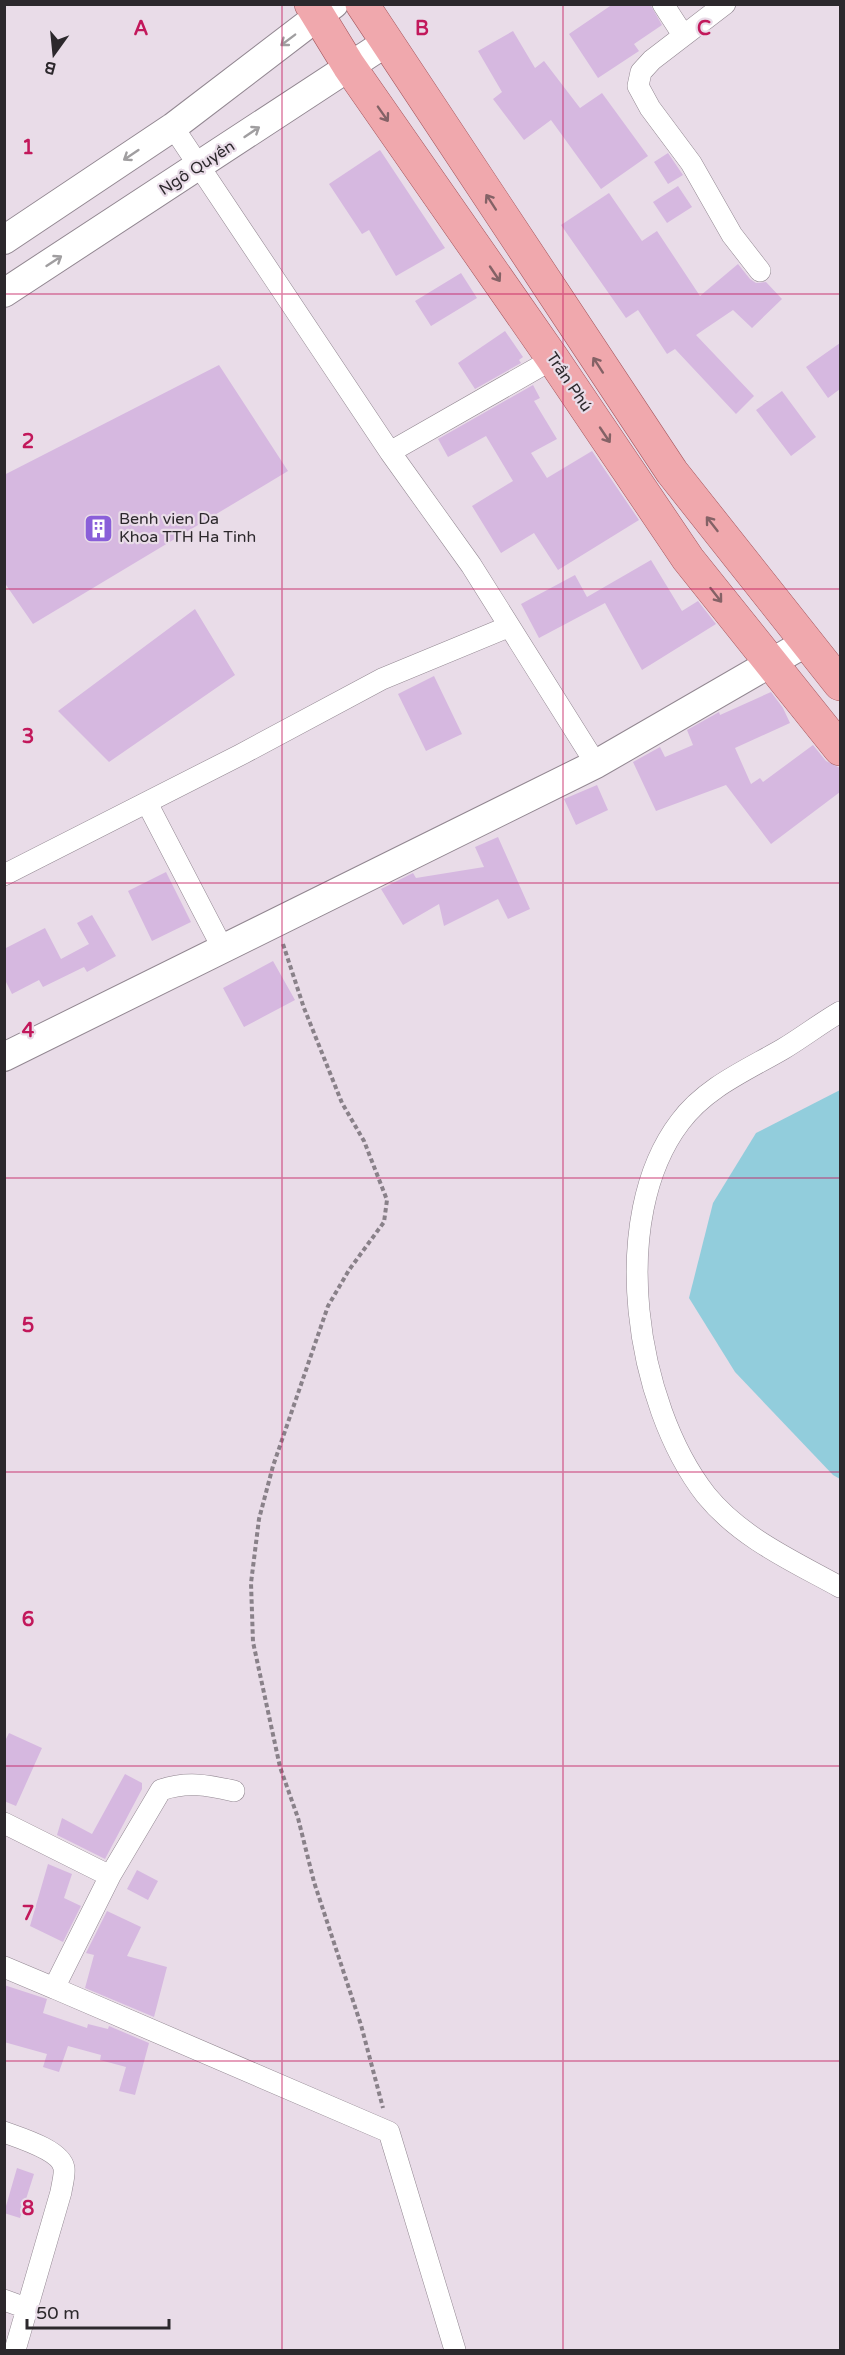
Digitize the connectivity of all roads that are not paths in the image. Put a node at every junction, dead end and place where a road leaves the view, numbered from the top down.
1 (362, 4) edge
2 (663, 4) edge
3 (725, 4) edge
4 (321, 9) edge
5 (683, 35) junction
6 (387, 42) junction
7 (350, 66) junction
8 (173, 127) junction
9 (200, 167) junction
10 (4, 240) edge
11 (760, 271) dead end
12 (4, 293) edge
13 (553, 359) junction
14 (390, 452) junction
15 (508, 627) junction
16 (807, 642) junction
17 (770, 664) junction
18 (840, 684) edge
19 (840, 749) edge
20 (596, 764) junction
21 (147, 803) junction
22 (4, 874) edge
23 (223, 949) junction
24 (840, 1012) edge
25 (4, 1057) edge
26 (840, 1587) edge
27 (234, 1791) dead end
28 (4, 1822) edge
29 (110, 1876) junction
30 (4, 1967) edge
31 (54, 1988) junction
32 (4, 2132) edge
33 (4, 2300) edge
34 (26, 2308) junction
35 (15, 2350) edge
36 (455, 2350) edge

1 - 6 main road, Trần Phú
2 - 5 street
3 - 5 street
4 - 7 main road, Trần Phú
4 -> 8 street
5 - 11 street
6 - 7 street, Ngô Quyền
16 -> 6 main road, Trần Phú
9 -> 7 street, Ngô Quyền
7 -> 13 main road, Trần Phú
8 - 9 street
8 -> 10 street
12 -> 9 street, Ngô Quyền
9 - 14 street
13 - 14 street
13 -> 17 main road, Trần Phú
14 - 15 street
15 - 20 street
15 - 21 street
16 - 17 street
16 - 18 main road, Trần Phú
17 - 19 main road, Trần Phú
17 - 20 street
20 - 23 street
21 - 22 street
21 - 23 street
23 - 25 street
24 - 26 street
27 - 29 street
28 - 29 street
29 - 31 street
30 - 31 street
31 - 36 street
32 - 34 street
33 - 34 street
34 - 35 street

